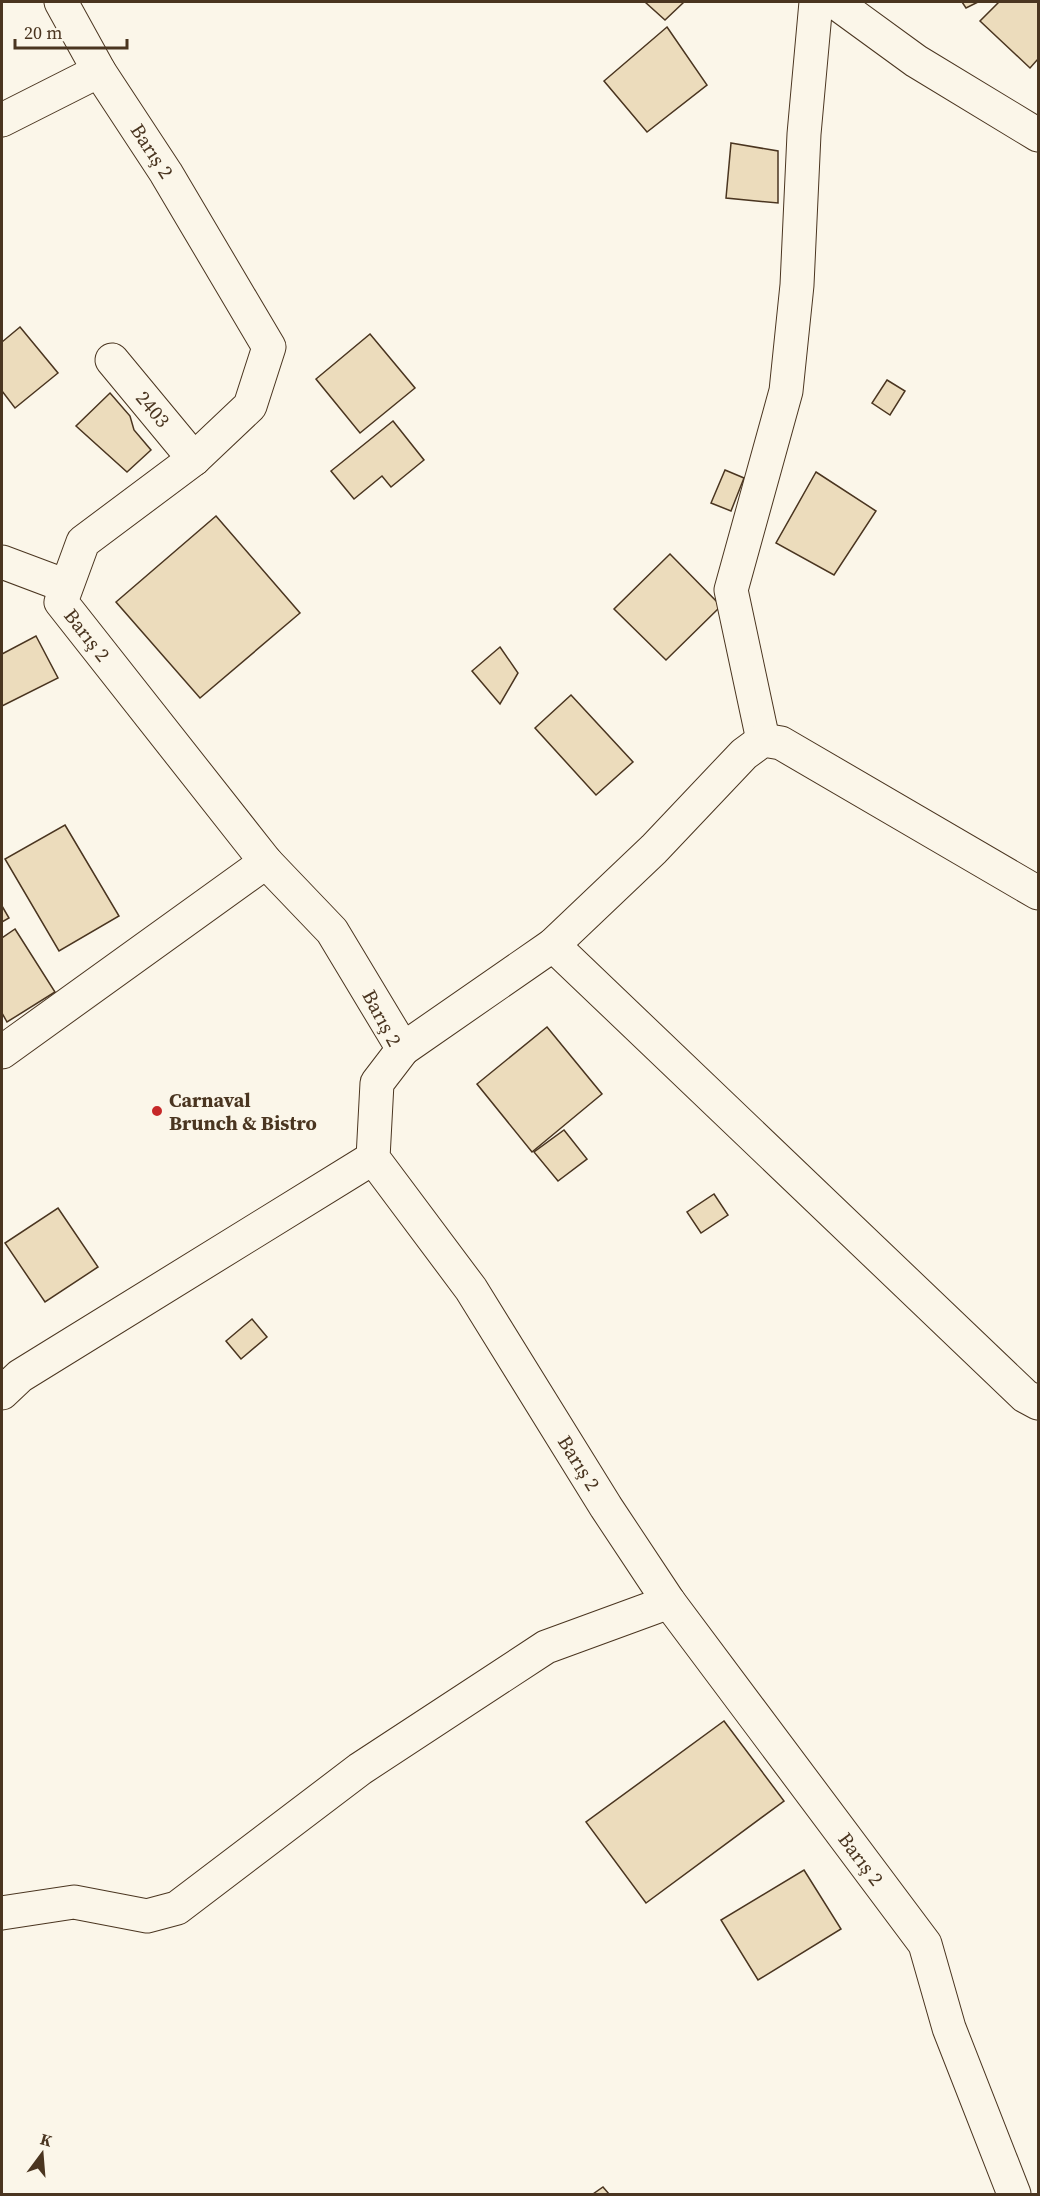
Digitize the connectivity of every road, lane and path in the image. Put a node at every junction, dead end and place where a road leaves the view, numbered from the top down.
1 (61, 2) edge
2 (816, 2) edge
3 (835, 2) edge
4 (99, 71) junction
5 (2, 120) edge
6 (1038, 135) edge
7 (112, 360) dead end
8 (194, 459) junction
9 (2, 562) edge
10 (66, 586) junction
11 (763, 740) junction
12 (266, 862) junction
13 (1038, 892) edge
14 (553, 945) junction
15 (403, 1049) junction
16 (2, 1052) edge
17 (373, 1158) junction
18 (2, 1393) edge
19 (1038, 1403) edge
20 (669, 1602) junction
21 (2, 1913) edge
22 (1014, 2194) edge

1 - 4 street, Barış 2
2 - 11 street
3 - 6 street
4 - 5 street
4 - 8 street, Barış 2
7 - 8 street, 2403
8 - 10 street, Barış 2
9 - 10 street
10 - 12 street, Barış 2
11 - 13 street
11 - 14 street
12 - 15 street, Barış 2
12 - 16 street
14 - 15 street
14 - 19 street
15 - 17 street, Barış 2
17 - 18 street
17 - 20 street, Barış 2
20 - 21 street
20 - 22 street, Barış 2

